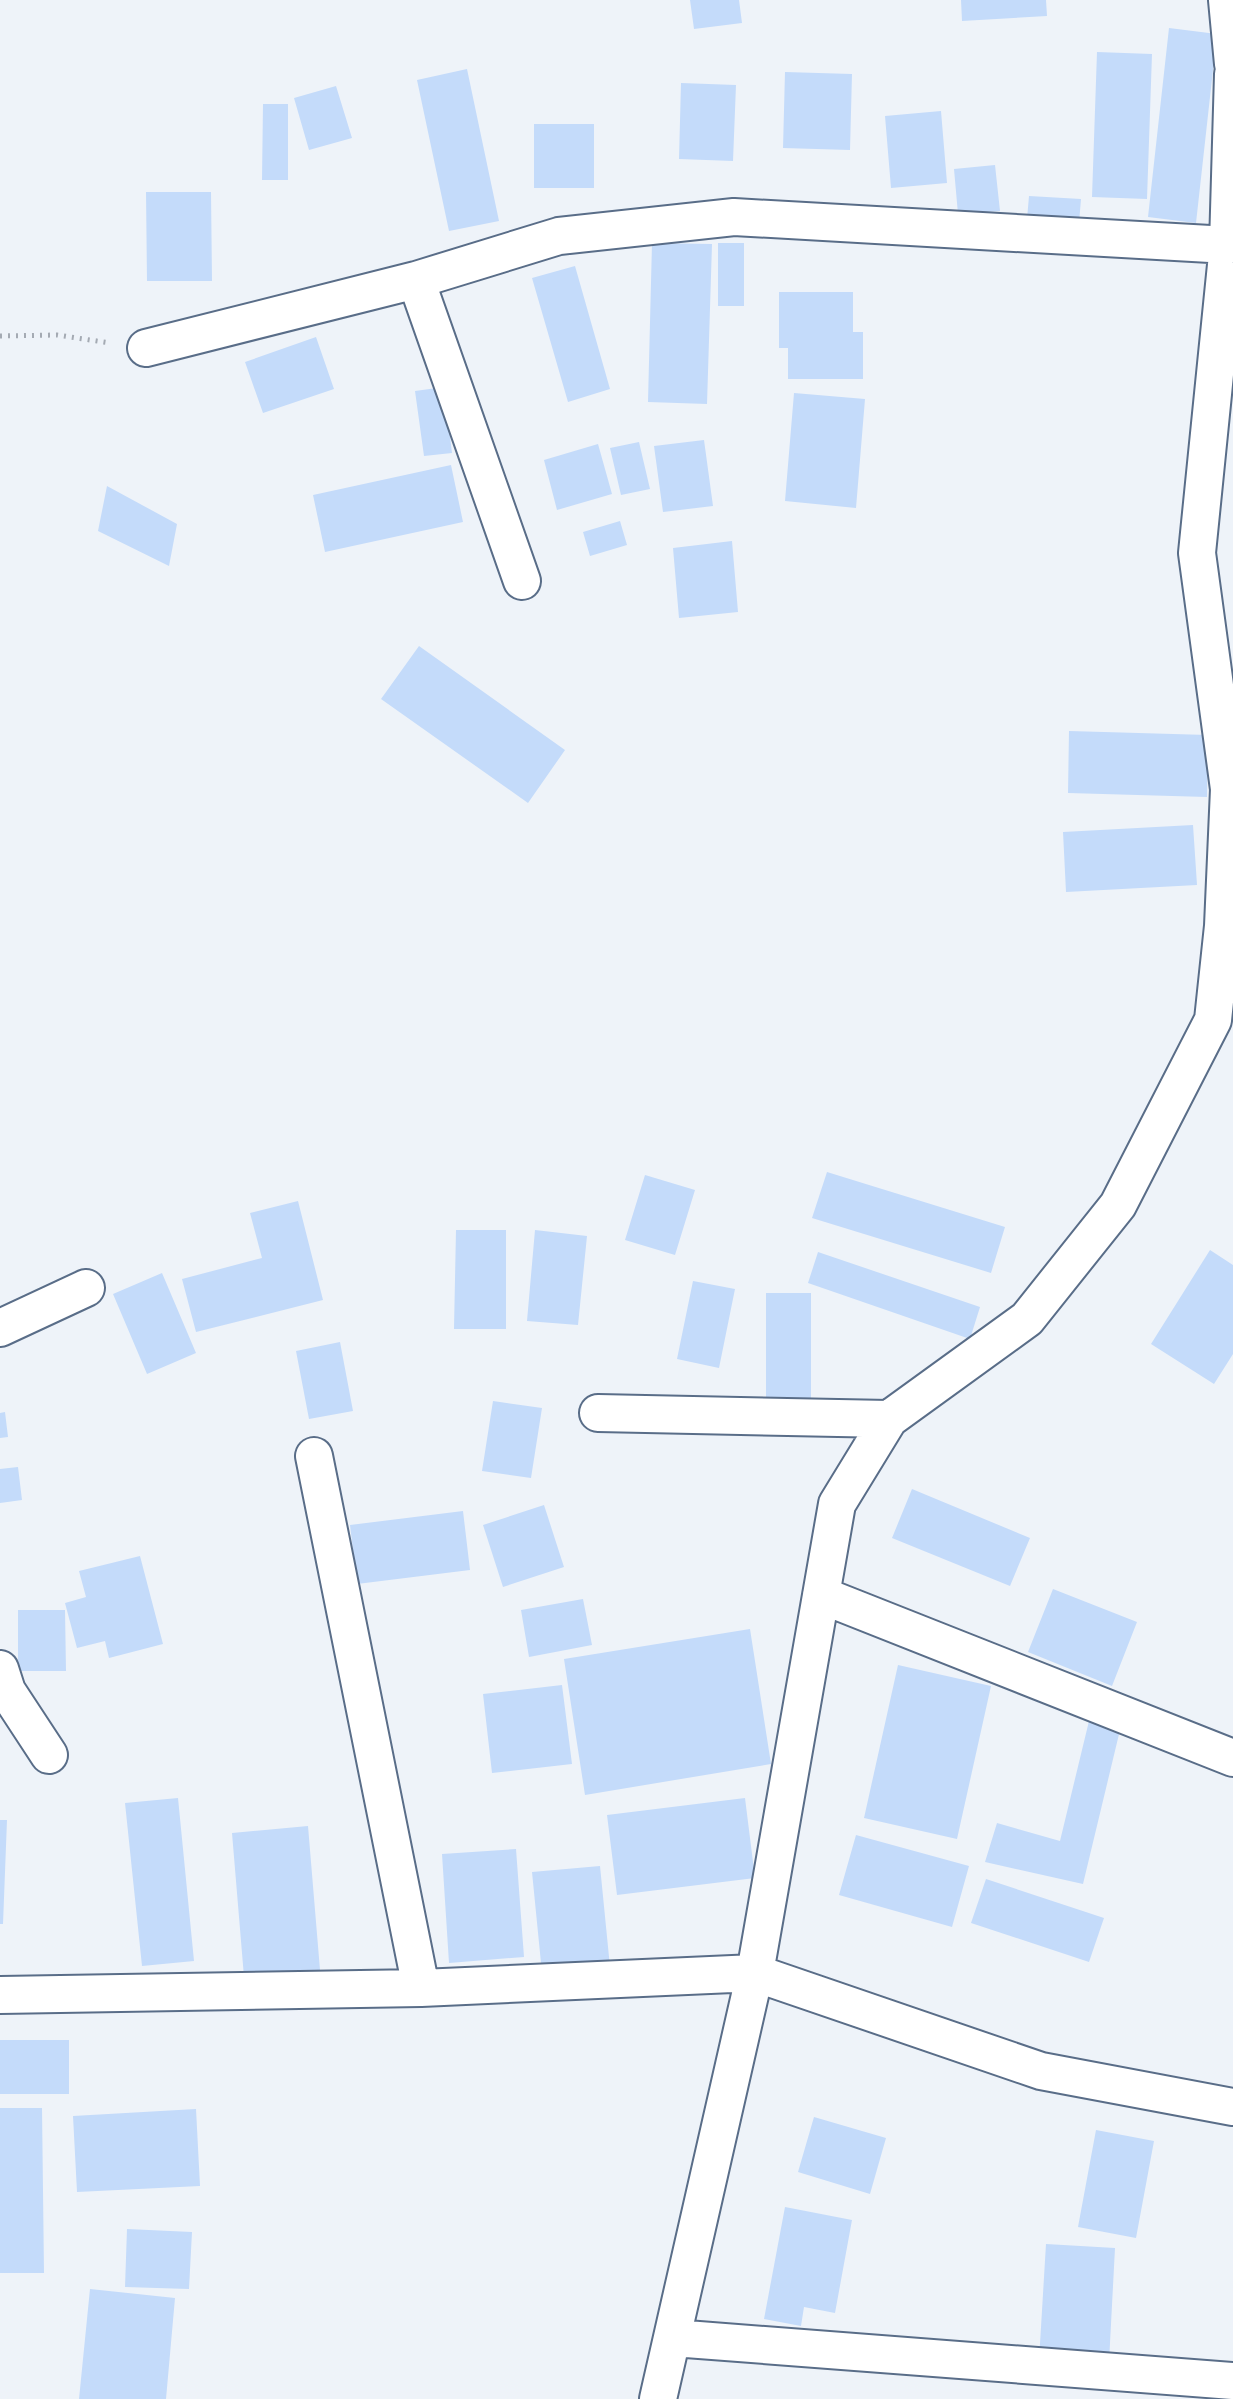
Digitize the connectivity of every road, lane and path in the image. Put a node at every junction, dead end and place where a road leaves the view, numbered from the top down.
1 (1227, 0) edge
2 (1233, 64) edge
3 (1233, 74) edge
4 (1229, 262) edge
5 (416, 280) junction
6 (0, 336) edge
7 (146, 348) joint
8 (522, 581) dead end
9 (1231, 789) edge
10 (1228, 926) edge
11 (86, 1288) dead end
12 (0, 1328) edge
13 (598, 1413) dead end
14 (889, 1419) junction
15 (314, 1456) dead end
16 (821, 1595) junction
17 (0, 1669) edge
18 (49, 1755) dead end
19 (1233, 1758) edge
20 (755, 1973) junction
21 (421, 1988) junction
22 (0, 1995) edge
23 (1233, 2107) edge
24 (673, 2338) junction
25 (1233, 2381) edge
26 (1144, 2386) edge
27 (658, 2399) edge

1 - 2 street
3 - 4 street
4 - 5 street
4 - 9 street
5 - 7 street
5 - 8 street
6 - 7 path
9 - 10 street
10 - 14 street
11 - 12 street
13 - 14 street
14 - 16 street
15 - 21 street
16 - 19 street
16 - 20 street
17 - 18 street
20 - 21 street
20 - 23 street
20 - 24 street
21 - 22 street
24 - 26 street
24 - 27 street
25 - 26 street

